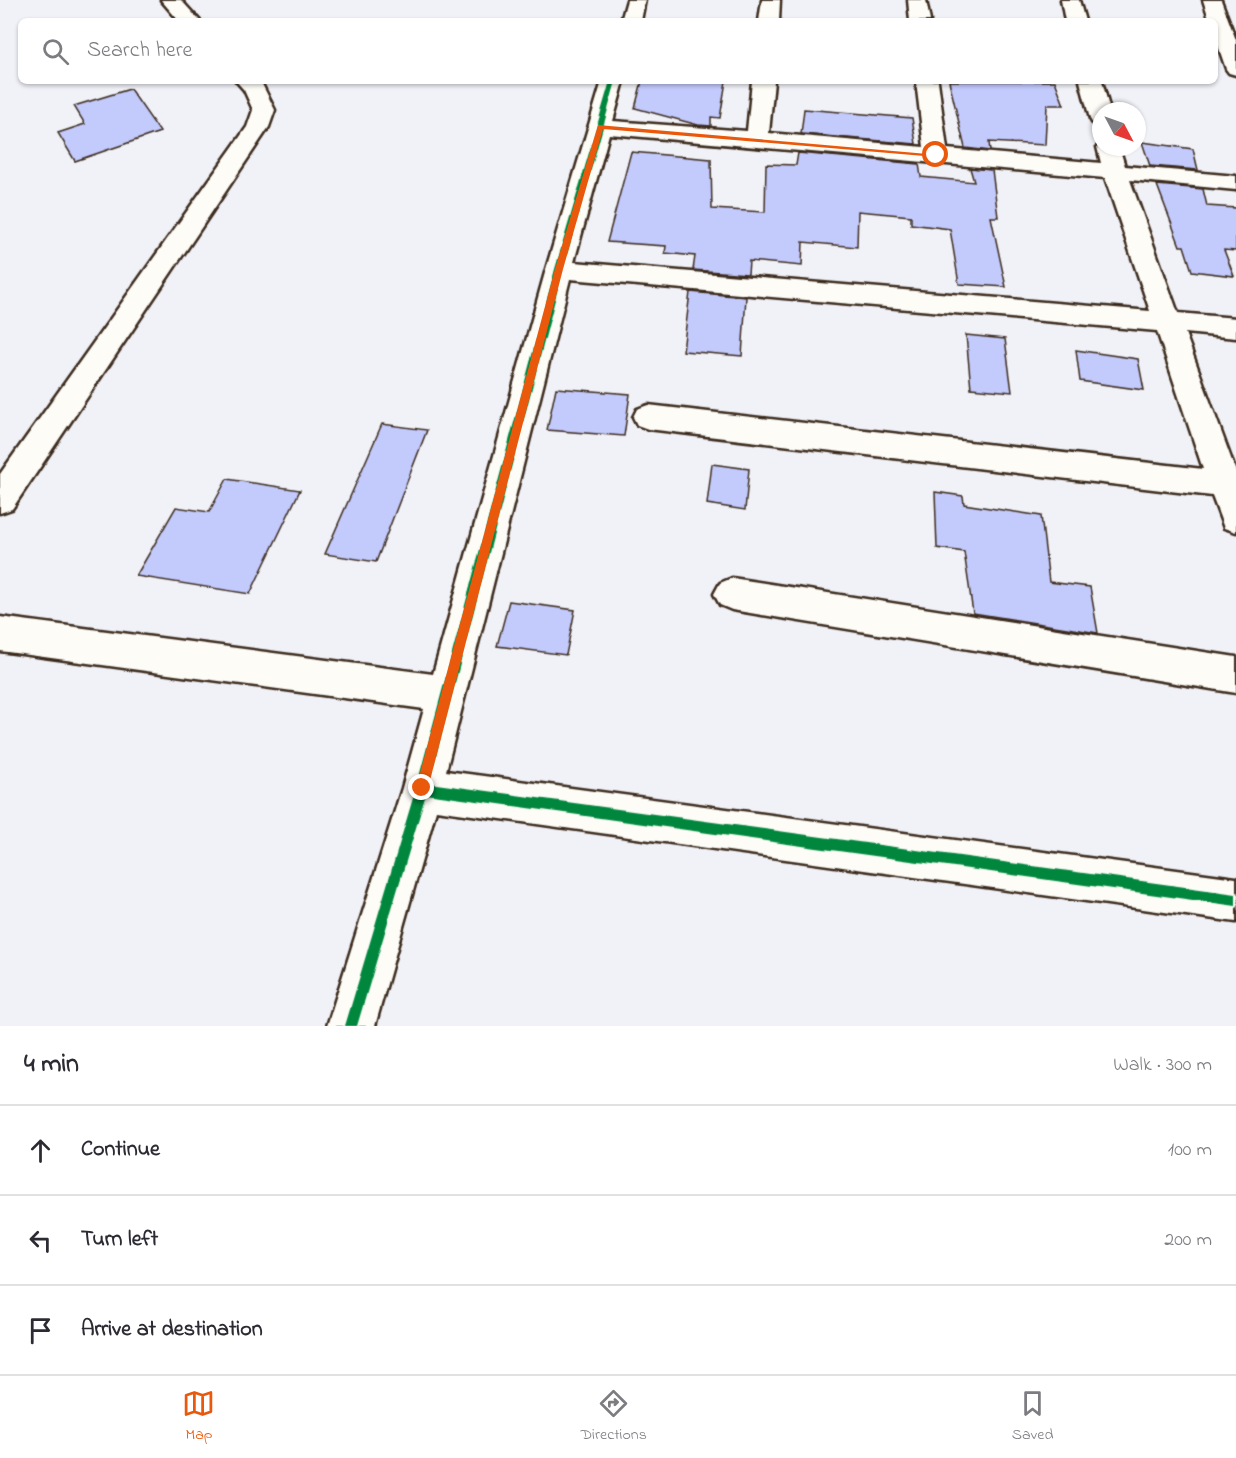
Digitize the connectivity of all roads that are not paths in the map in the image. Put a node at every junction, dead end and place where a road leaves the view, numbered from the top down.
1 (170, 0) edge
2 (636, 0) edge
3 (771, 0) edge
4 (917, 0) edge
5 (1070, 0) edge
6 (1212, 0) edge
7 (187, 18) edge
8 (631, 18) edge
9 (769, 18) edge
10 (920, 18) edge
11 (1074, 18) edge
12 (1236, 69) edge
13 (250, 84) edge
14 (613, 84) edge
15 (763, 84) edge
16 (927, 84) edge
17 (1092, 84) edge
18 (1097, 102) edge
19 (600, 127) junction
20 (757, 139) junction
21 (936, 155) junction
22 (1111, 159) edge
23 (1236, 183) edge
24 (559, 269) junction
25 (1167, 321) junction
26 (1236, 328) edge
27 (648, 417) dead end
28 (1229, 485) edge
29 (0, 500) edge
30 (1236, 518) edge
31 (732, 594) dead end
32 (0, 634) edge
33 (1236, 675) edge
34 (447, 694) junction
35 (422, 788) junction
36 (1236, 900) edge
37 (351, 1026) edge

1 - 7 street
2 - 8 street
3 - 9 street
4 - 10 street
5 - 11 street
6 - 12 street
13 - 29 street
14 - 19 street
15 - 20 street
16 - 21 street
17 - 18 street
19 - 20 street
19 - 24 street
20 - 21 street
21 - 22 street
22 - 23 street
22 - 25 street
24 - 25 street
24 - 34 street
25 - 26 street
25 - 28 street
27 - 28 street
28 - 30 street
31 - 33 street
32 - 34 street
34 - 35 street
35 - 36 street
35 - 37 street

